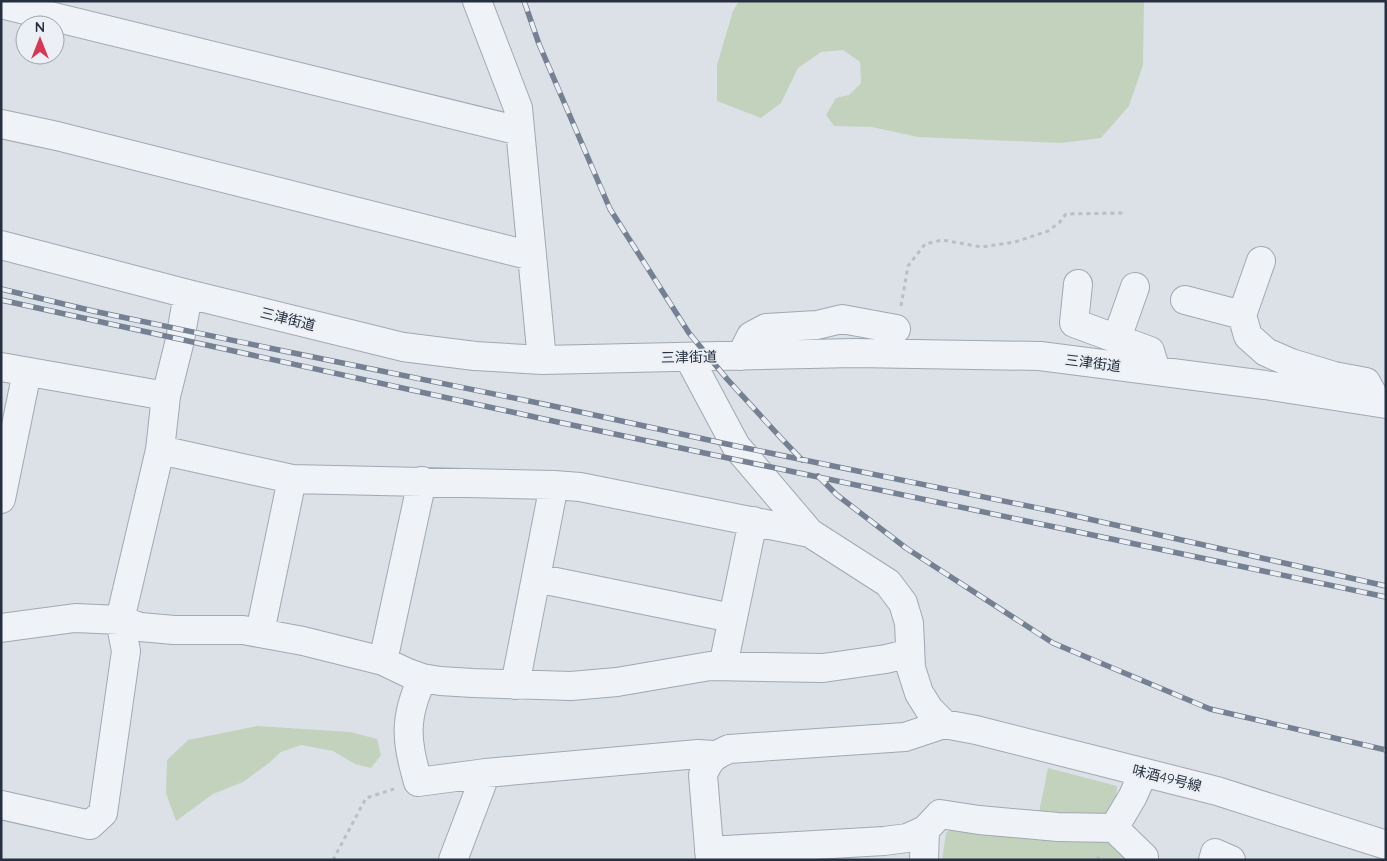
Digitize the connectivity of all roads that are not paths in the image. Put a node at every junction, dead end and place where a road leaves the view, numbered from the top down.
1 (478, 1) edge
2 (1, 4) edge
3 (1, 124) edge
4 (520, 131) junction
5 (1, 246) edge
6 (532, 256) junction
7 (1261, 261) dead end
8 (1078, 284) dead end
9 (1134, 287) dead end
10 (188, 294) junction
11 (1185, 300) dead end
12 (1242, 315) junction
13 (896, 329) road end
14 (1117, 338) junction
15 (741, 356) junction
16 (689, 358) junction
17 (542, 360) junction
18 (14, 370) edge
19 (1156, 371) junction
20 (166, 396) junction
21 (1382, 403) edge
22 (160, 450) junction
23 (292, 479) junction
24 (422, 481) junction
25 (554, 484) junction
26 (1, 499) edge
27 (753, 521) junction
28 (810, 533) junction
29 (536, 578) junction
30 (732, 618) junction
31 (120, 620) junction
32 (1, 628) edge
33 (260, 632) junction
34 (910, 653) junction
35 (383, 660) junction
36 (723, 666) junction
37 (422, 678) junction
38 (515, 685) junction
39 (944, 724) junction
40 (714, 755) junction
41 (486, 773) junction
42 (1143, 773) junction
43 (1, 805) edge
44 (1114, 828) junction
45 (925, 830) junction
46 (1386, 845) edge
47 (710, 855) edge
48 (453, 860) edge
49 (924, 860) edge
50 (1144, 860) edge
51 (1213, 860) edge
52 (1231, 860) edge

1 - 4 street
2 - 4 street
3 - 6 street
4 - 6 street
5 - 10 street, 三津街道
6 - 17 street
7 - 12 street
8 - 14 street
9 - 14 street
10 - 17 street, 三津街道
10 - 20 street
11 - 12 street
12 - 21 street
13 - 15 street
14 - 19 street
15 - 16 street, 三津街道
15 - 19 street, 三津街道
16 - 17 street, 三津街道
16 - 28 street
18 - 20 street
18 - 26 street
19 - 21 street, 三津街道
20 - 22 street
22 - 23 street
22 - 31 street
23 - 24 street
23 - 33 street
24 - 25 street
24 - 35 street
25 - 27 street
25 - 29 street
27 - 28 street
27 - 30 street
28 - 34 street
29 - 30 street
29 - 38 street
30 - 36 street
31 - 32 street
31 - 33 street
31 - 43 street
33 - 35 street
34 - 36 street
34 - 39 street
35 - 37 street
36 - 38 street
37 - 38 street
37 - 41 street
39 - 40 street
39 - 42 street, 味酒49号線
40 - 41 street
40 - 47 street
41 - 48 street
42 - 44 street
42 - 46 street, 味酒49号線
44 - 45 street
44 - 50 street
45 - 47 street
45 - 49 street
51 - 52 street

